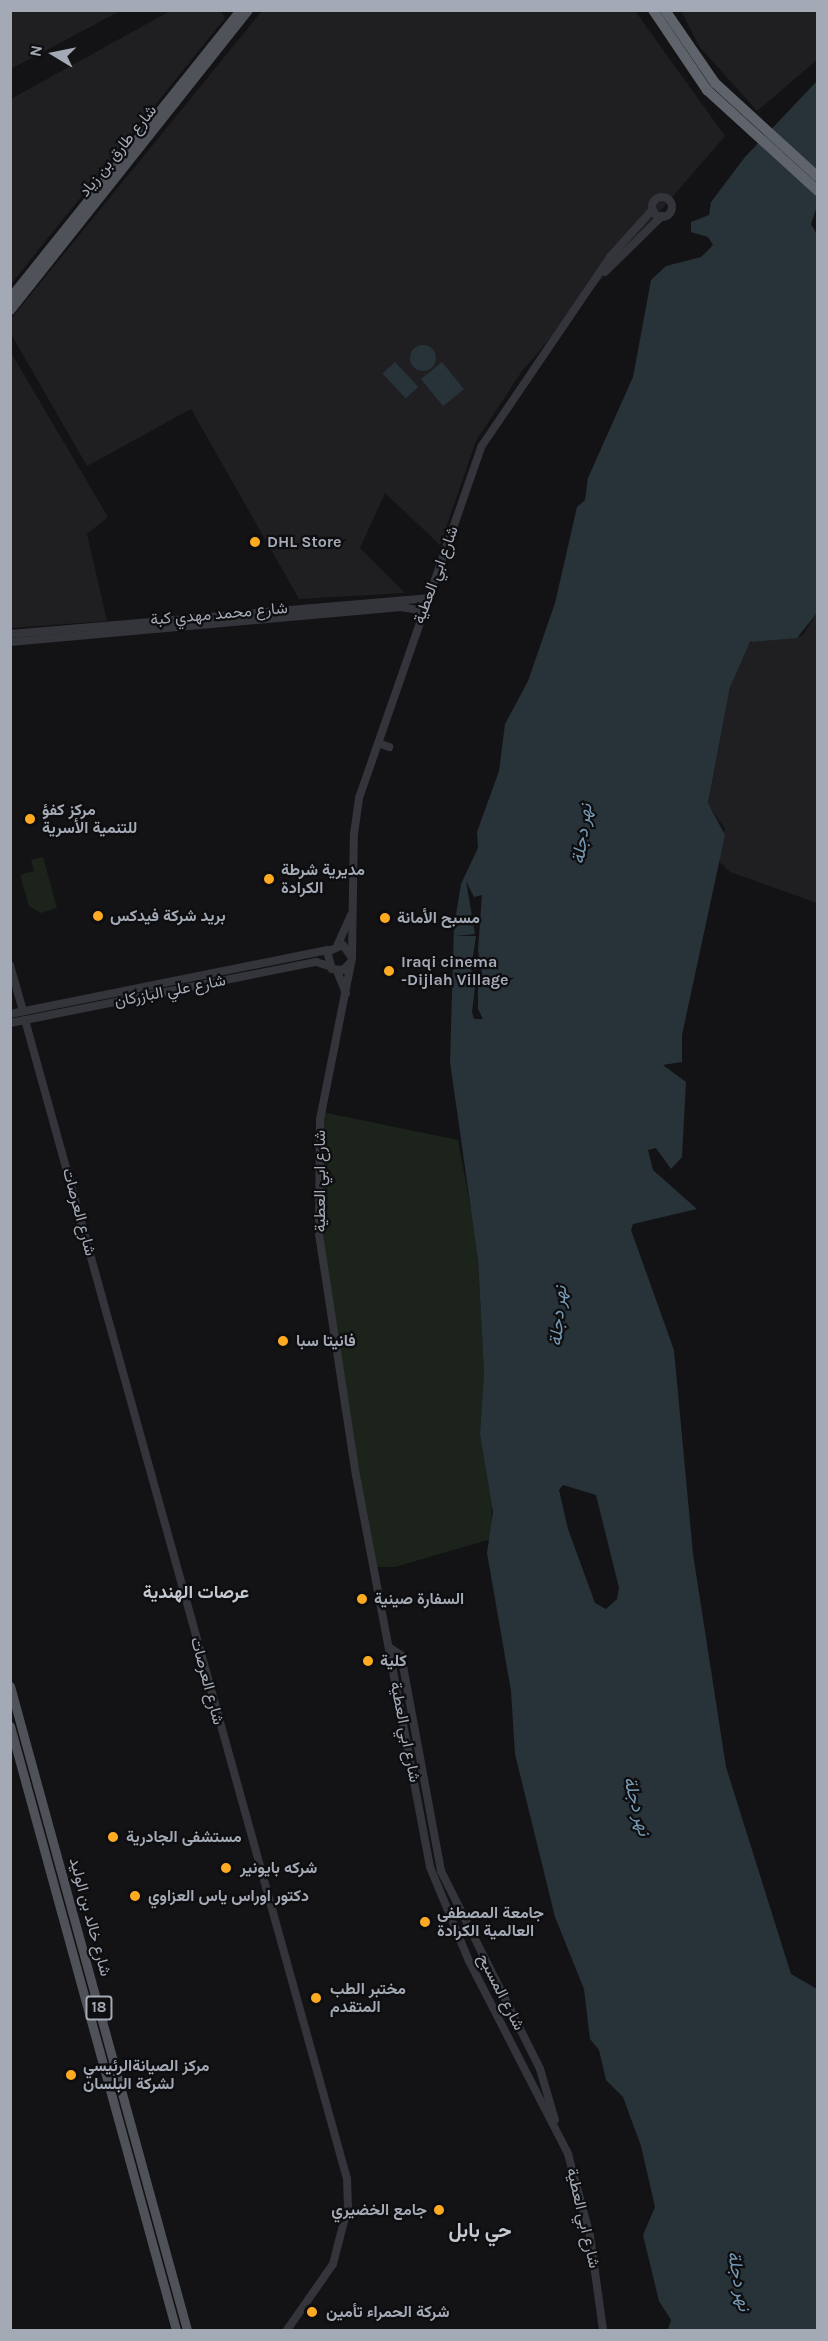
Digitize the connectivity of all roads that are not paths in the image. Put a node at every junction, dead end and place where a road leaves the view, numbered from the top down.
1 (240, 10) edge
2 (248, 10) edge
3 (653, 10) edge
4 (664, 10) edge
5 (818, 177) edge
6 (818, 191) edge
7 (653, 209) junction
8 (662, 216) junction
9 (599, 276) junction
10 (10, 297) edge
11 (10, 310) edge
12 (427, 598) junction
13 (423, 611) junction
14 (200, 616) junction
15 (198, 626) junction
16 (11, 638) edge
17 (378, 743) junction
18 (389, 747) dead end
19 (354, 905) junction
20 (338, 944) junction
21 (328, 950) junction
22 (352, 959) junction
23 (10, 965) edge
24 (329, 966) junction
25 (337, 971) junction
26 (346, 998) junction
27 (23, 1011) junction
28 (10, 1014) edge
29 (25, 1020) junction
30 (10, 1023) edge
31 (389, 1647) junction
32 (10, 1686) edge
33 (10, 1726) edge
34 (437, 1873) junction
35 (558, 2133) junction
36 (176, 2331) edge
37 (187, 2331) edge
38 (287, 2331) edge
39 (603, 2331) edge

1 - 10 main road, شارع طارق بن زياد
2 - 11 main road, شارع طارق بن زياد
3 - 6 highway
4 - 5 highway
7 - 8 street
7 - 8 street
7 - 9 street, شارع ابي العطية
8 - 9 street, شارع ابي العطية
9 - 12 street, شارع ابي العطية
12 - 13 street, شارع ابي العطية
12 - 14 street, شارع محمد مهدي كبة
13 - 15 street, شارع محمد مهدي كبة
13 - 17 street, شارع ابي العطية
14 - 15 street
14 - 16 street, شارع محمد مهدي كبة
15 - 16 street, شارع محمد مهدي كبة
17 - 18 street
17 - 19 street, شارع ابي العطية
19 - 20 street, شارع ابي العطية
19 - 22 street, شارع ابي العطية
20 - 21 street, شارع علي البازركان
20 - 22 street
21 - 24 street
21 - 27 street, شارع علي البازركان
22 - 25 street
22 - 26 street, شارع ابي العطية
23 - 27 street
24 - 25 street
24 - 29 street, شارع علي البازركان
25 - 26 street
26 - 31 street, شارع ابي العطية
27 - 28 street, شارع علي البازركان
29 - 30 street, شارع علي البازركان
29 - 38 street, شارع العرصات
31 - 34 street, شارع ابي العطية
31 - 34 street, شارع المسبح
32 - 37 main road, شارع خالد بن الوليد / 18
33 - 36 main road, شارع خالد بن الوليد / 18
34 - 35 street, شارع ابي العطية
34 - 35 street, شارع المسبح
35 - 39 street, شارع ابي العطية

